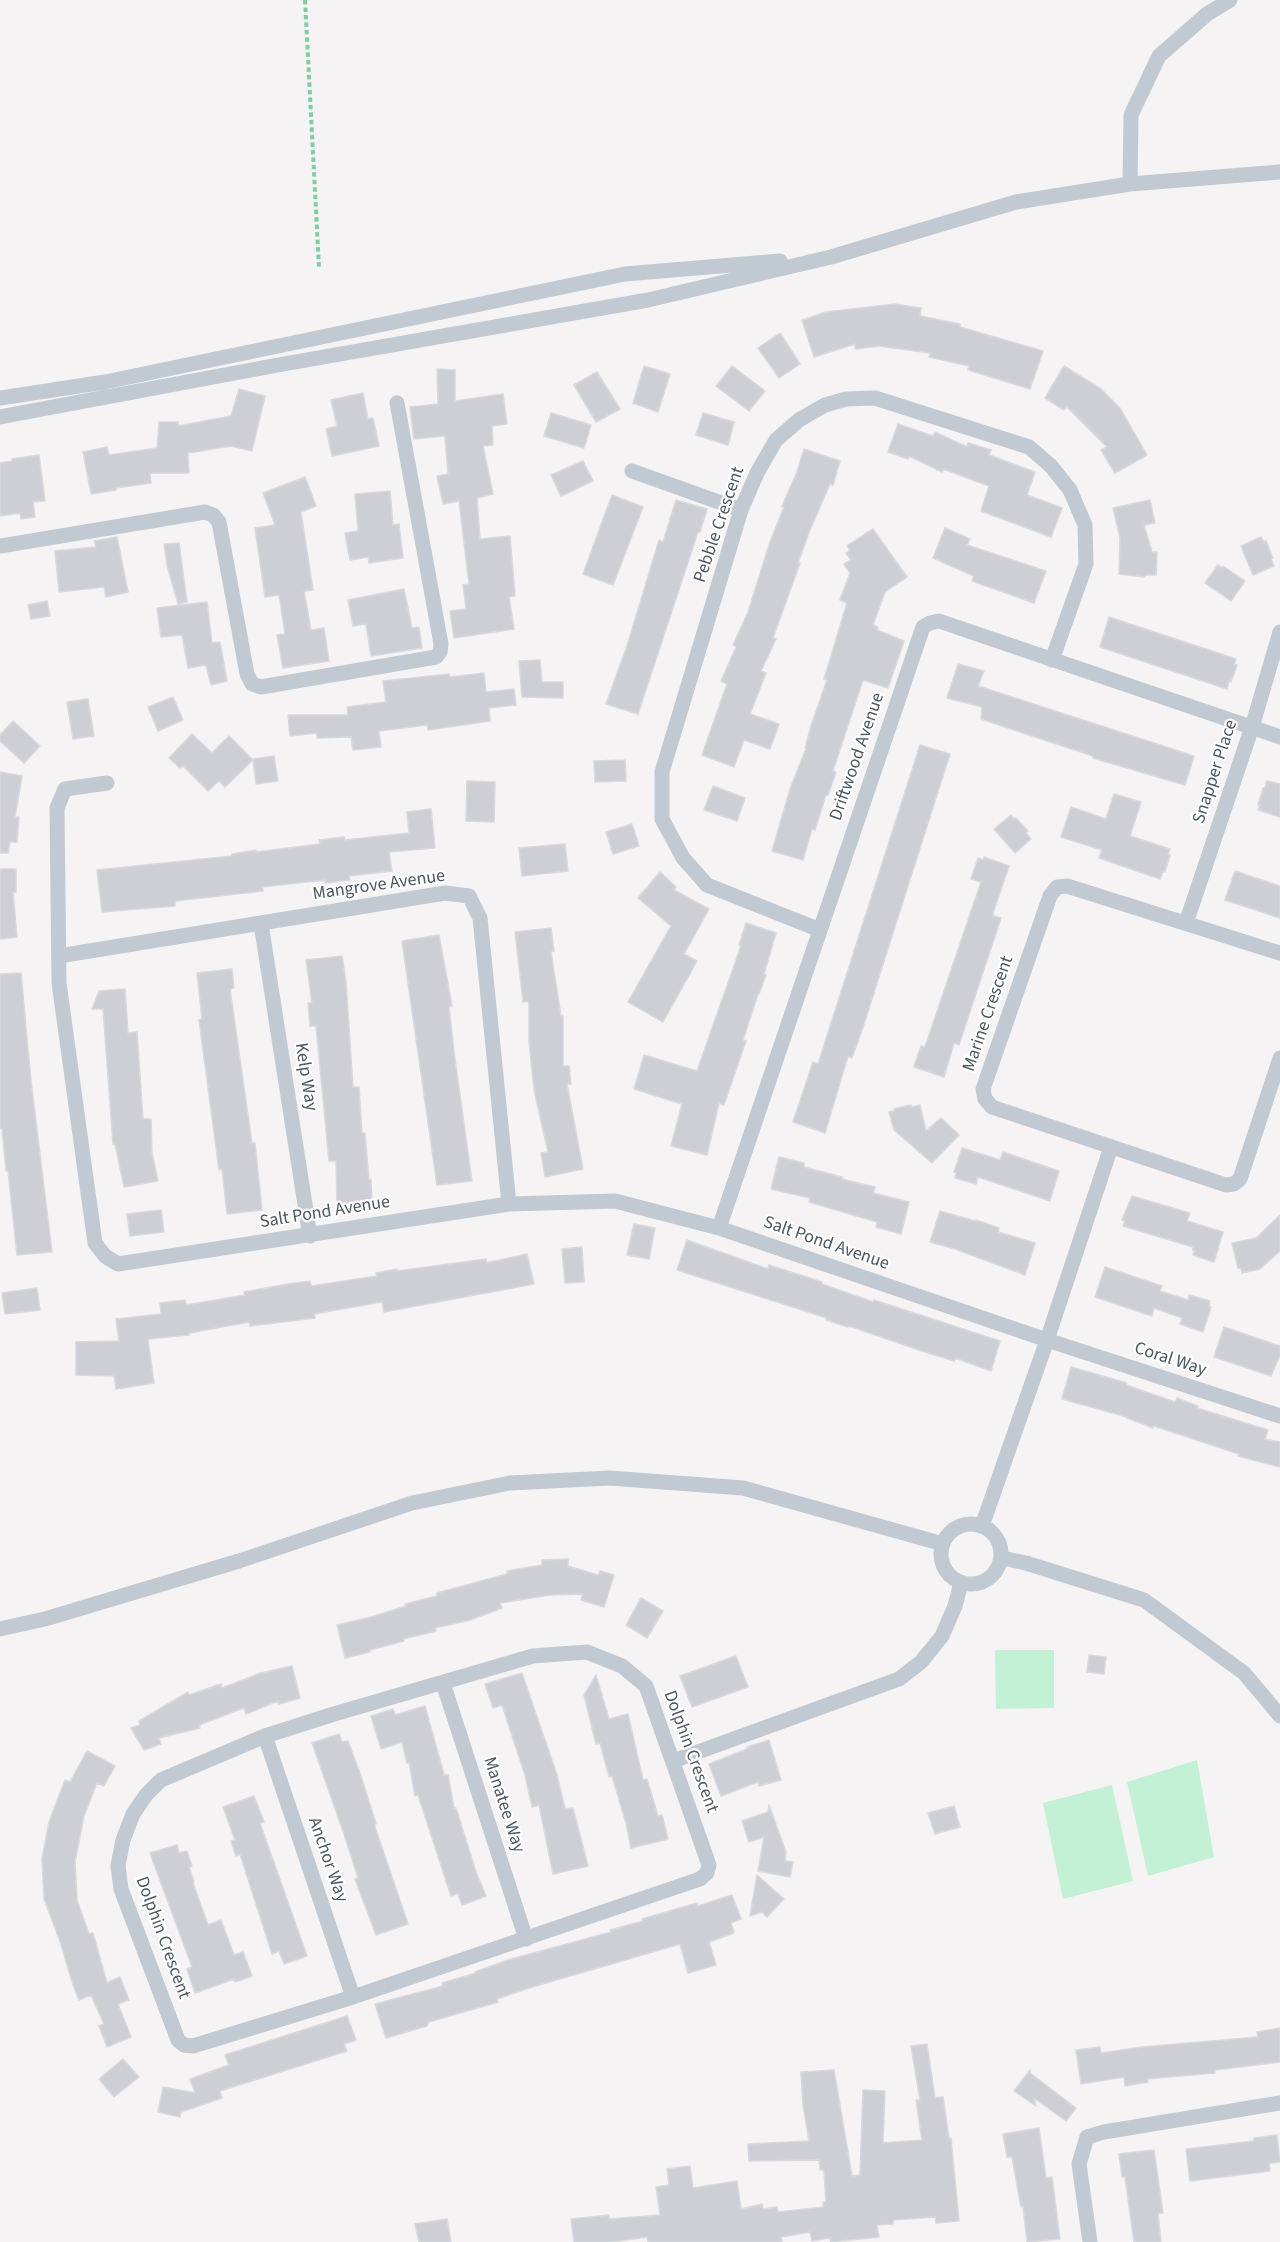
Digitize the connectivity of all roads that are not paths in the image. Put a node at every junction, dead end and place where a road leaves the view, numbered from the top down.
1 (1230, 0) edge
2 (1280, 172) edge
3 (1130, 184) junction
4 (831, 257) junction
5 (0, 398) edge
6 (397, 403) dead end
7 (0, 417) edge
8 (632, 471) dead end
9 (741, 510) junction
10 (0, 546) edge
11 (1280, 632) edge
12 (1052, 660) junction
13 (1251, 728) junction
14 (1280, 737) edge
15 (107, 783) dead end
16 (1186, 923) junction
17 (261, 924) junction
18 (820, 930) junction
19 (1280, 953) edge
20 (58, 956) junction
21 (1280, 1058) edge
22 (1111, 1147) junction
23 (509, 1204) junction
24 (719, 1228) junction
25 (310, 1236) junction
26 (1047, 1340) junction
27 (1280, 1416) edge
28 (982, 1526) junction
29 (943, 1544) junction
30 (1002, 1558) junction
31 (961, 1583) junction
32 (0, 1629) edge
33 (443, 1683) junction
34 (1280, 1716) edge
35 (265, 1736) junction
36 (673, 1761) junction
37 (526, 1940) junction
38 (353, 1997) junction
39 (1280, 2103) edge
40 (1090, 2242) edge

1 - 3 street
2 - 3 street
3 - 4 street
4 - 5 street
4 - 7 street
6 - 10 street
8 - 9 street
9 - 12 street, Pebble Crescent
9 - 18 street, Pebble Crescent
11 - 13 street, Snapper Place
12 - 13 street, Driftwood Avenue
12 - 18 street, Driftwood Avenue
13 - 14 street, Driftwood Avenue
13 - 16 street, Snapper Place
15 - 20 street, Salt Pond Avenue
16 - 19 street, Marine Crescent
16 - 22 street, Marine Crescent
17 - 20 street, Mangrove Avenue
17 - 23 street, Mangrove Avenue
17 - 25 street, Kelp Way
18 - 24 street, Driftwood Avenue
20 - 25 street, Salt Pond Avenue
21 - 22 street, Marine Crescent
22 - 26 street
23 - 24 street, Salt Pond Avenue
23 - 25 street, Salt Pond Avenue
24 - 26 street, Salt Pond Avenue
26 - 27 street, Coral Way
26 - 28 street
28 - 29 street
28 - 30 street
29 - 31 street
29 - 32 street
30 - 31 street
30 - 34 street
31 - 36 street
33 - 35 street, Dolphin Crescent
33 - 36 street, Dolphin Crescent
33 - 37 street, Manatee Way
35 - 38 street, Anchor Way
35 - 38 street, Dolphin Crescent
36 - 37 street, Dolphin Crescent
37 - 38 street, Dolphin Crescent
39 - 40 street

